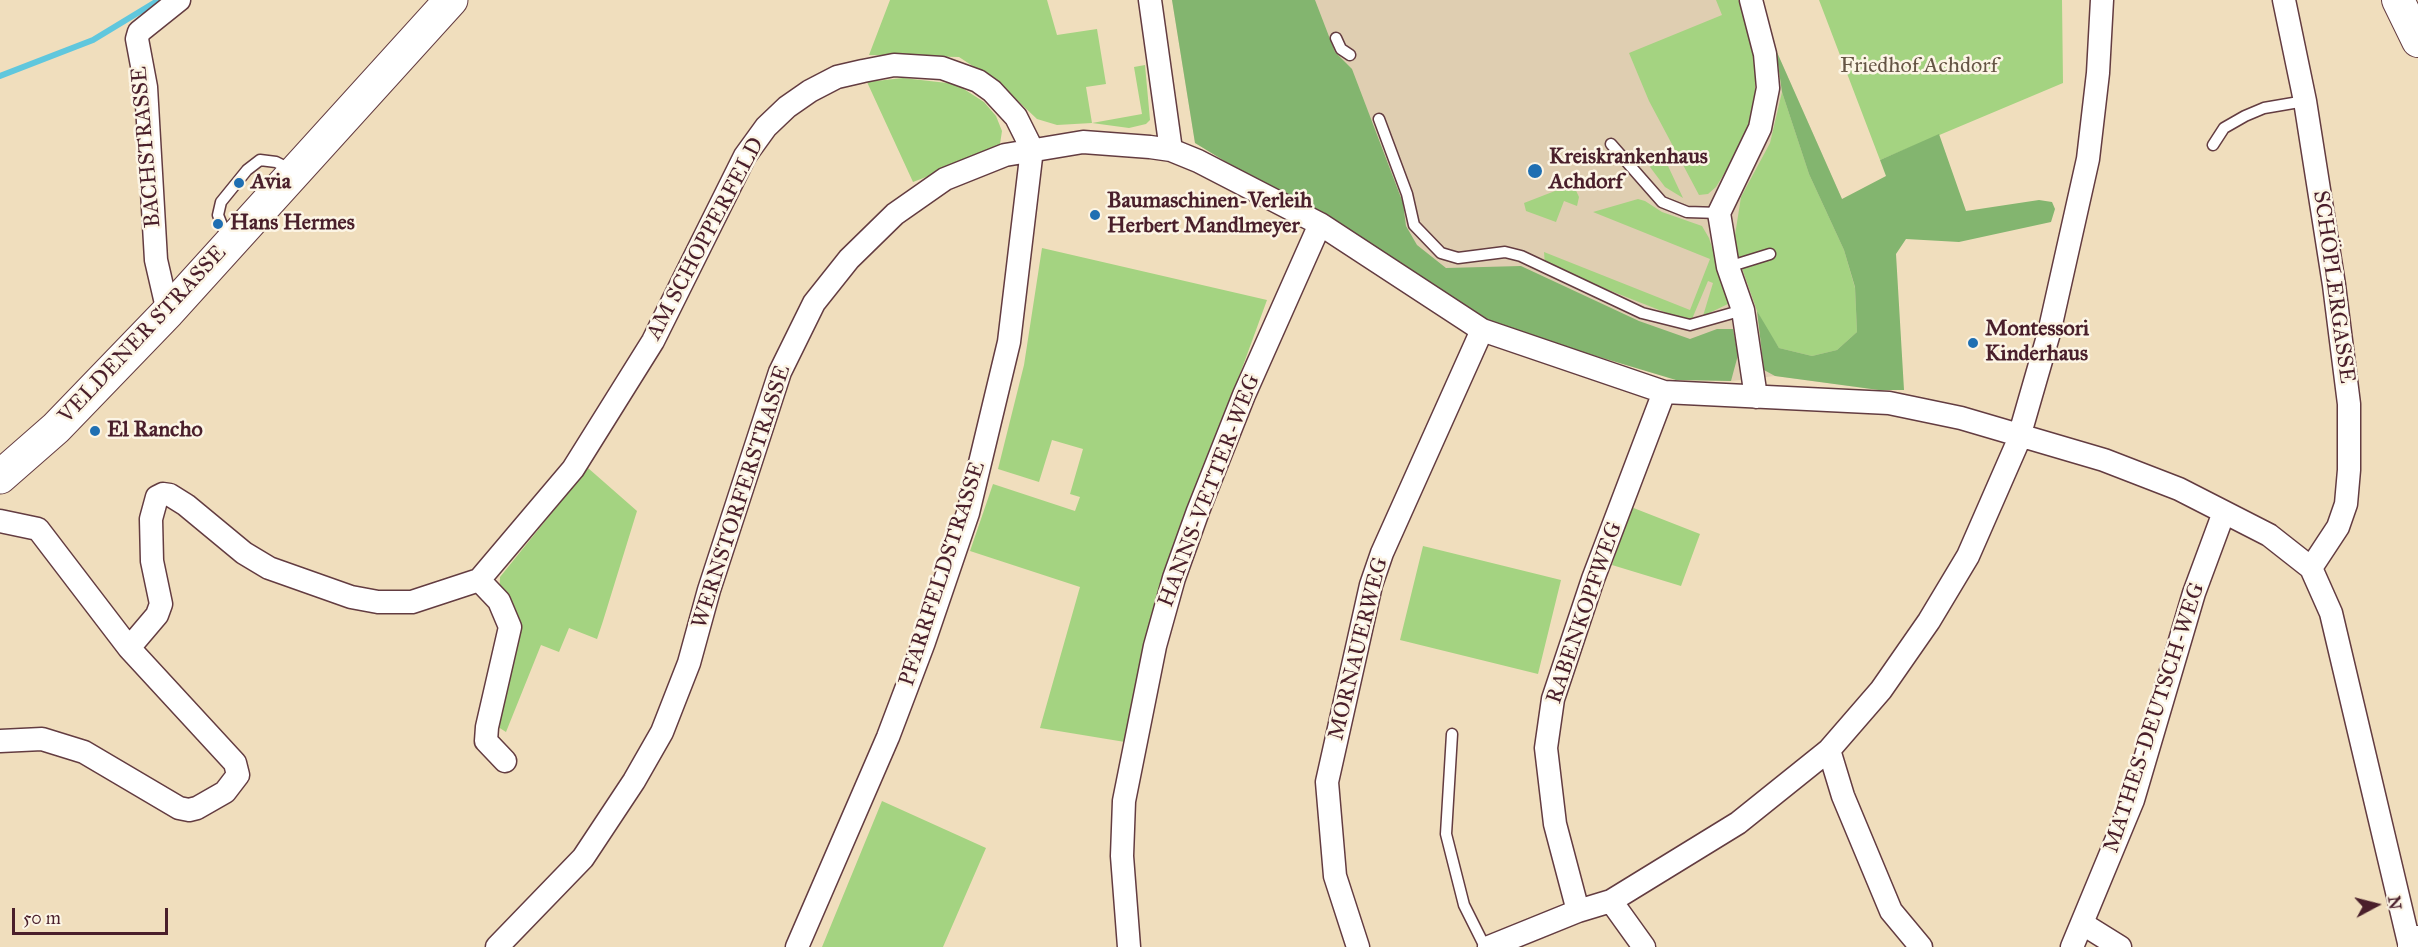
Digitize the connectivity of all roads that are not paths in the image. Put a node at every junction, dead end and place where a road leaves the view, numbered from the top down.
1 (179, 0) edge
2 (451, 0) edge
3 (1150, 0) edge
4 (1751, 0) edge
5 (2102, 0) edge
6 (2284, 0) edge
7 (2398, 0) edge
8 (1336, 38) dead end
9 (2418, 41) edge
10 (1350, 55) dead end
11 (2306, 101) junction
12 (1379, 119) dead end
13 (1611, 144) dead end
14 (2213, 145) dead end
15 (1032, 149) junction
16 (1171, 150) junction
17 (1719, 213) junction
18 (1320, 224) junction
19 (1770, 254) dead end
20 (1728, 267) junction
21 (1743, 310) junction
22 (168, 312) junction
23 (1482, 330) junction
24 (1664, 392) junction
25 (1756, 397) junction
26 (2020, 435) junction
27 (0, 477) edge
28 (2224, 512) junction
29 (0, 520) edge
30 (2311, 568) junction
31 (479, 580) junction
32 (129, 648) junction
33 (1452, 734) dead end
34 (0, 741) edge
35 (1828, 750) junction
36 (505, 761) dead end
37 (1611, 901) junction
38 (1578, 911) junction
39 (2084, 924) junction
40 (2418, 942) edge
41 (497, 947) edge
42 (797, 947) edge
43 (1129, 947) edge
44 (1358, 947) edge
45 (1485, 947) edge
46 (1489, 947) edge
47 (1644, 947) edge
48 (1921, 947) edge
49 (2072, 947) edge
50 (2120, 947) edge
51 (2412, 947) edge

1 - 22 street, BACHSTRASSE
2 - 22 main road, VELDENER STRASSE
3 - 16 street
4 - 17 street
5 - 26 street
6 - 11 street, SCHÖPLERGASSE
7 - 9 street
8 - 10 lane
11 - 14 lane
11 - 30 street, SCHÖPLERGASSE
12 - 21 lane
13 - 17 lane
15 - 16 street, WERNSTORFERSTRASSE
15 - 31 street, AM SCHOPPERFELD
15 - 41 street, WERNSTORFERSTRASSE
15 - 42 street, PFARRFELDSTRASSE
16 - 18 street, WERNSTORFERSTRASSE
17 - 20 street
18 - 23 street, WERNSTORFERSTRASSE
18 - 43 street, HANNS-VETTER-WEG
19 - 20 lane
20 - 21 street
21 - 25 street
22 - 27 main road, VELDENER STRASSE
23 - 24 street, WERNSTORFERSTRASSE
23 - 44 street, MORNAUERWEG
24 - 25 street, WERNSTORFERSTRASSE
24 - 38 street, RABENKOPFWEG
25 - 26 street, WERNSTORFERSTRASSE
26 - 28 street, WERNSTORFERSTRASSE
26 - 35 street
28 - 30 street, WERNSTORFERSTRASSE
28 - 39 street, MATHES-DEUTSCH-WEG
29 - 32 street
30 - 51 street, WERNSTORFERSTRASSE
31 - 32 street
31 - 36 street
32 - 34 street
33 - 45 lane
35 - 37 street
35 - 48 street
37 - 38 street
37 - 47 street
38 - 46 street
39 - 49 street, MATHES-DEUTSCH-WEG
39 - 50 street
40 - 51 street

